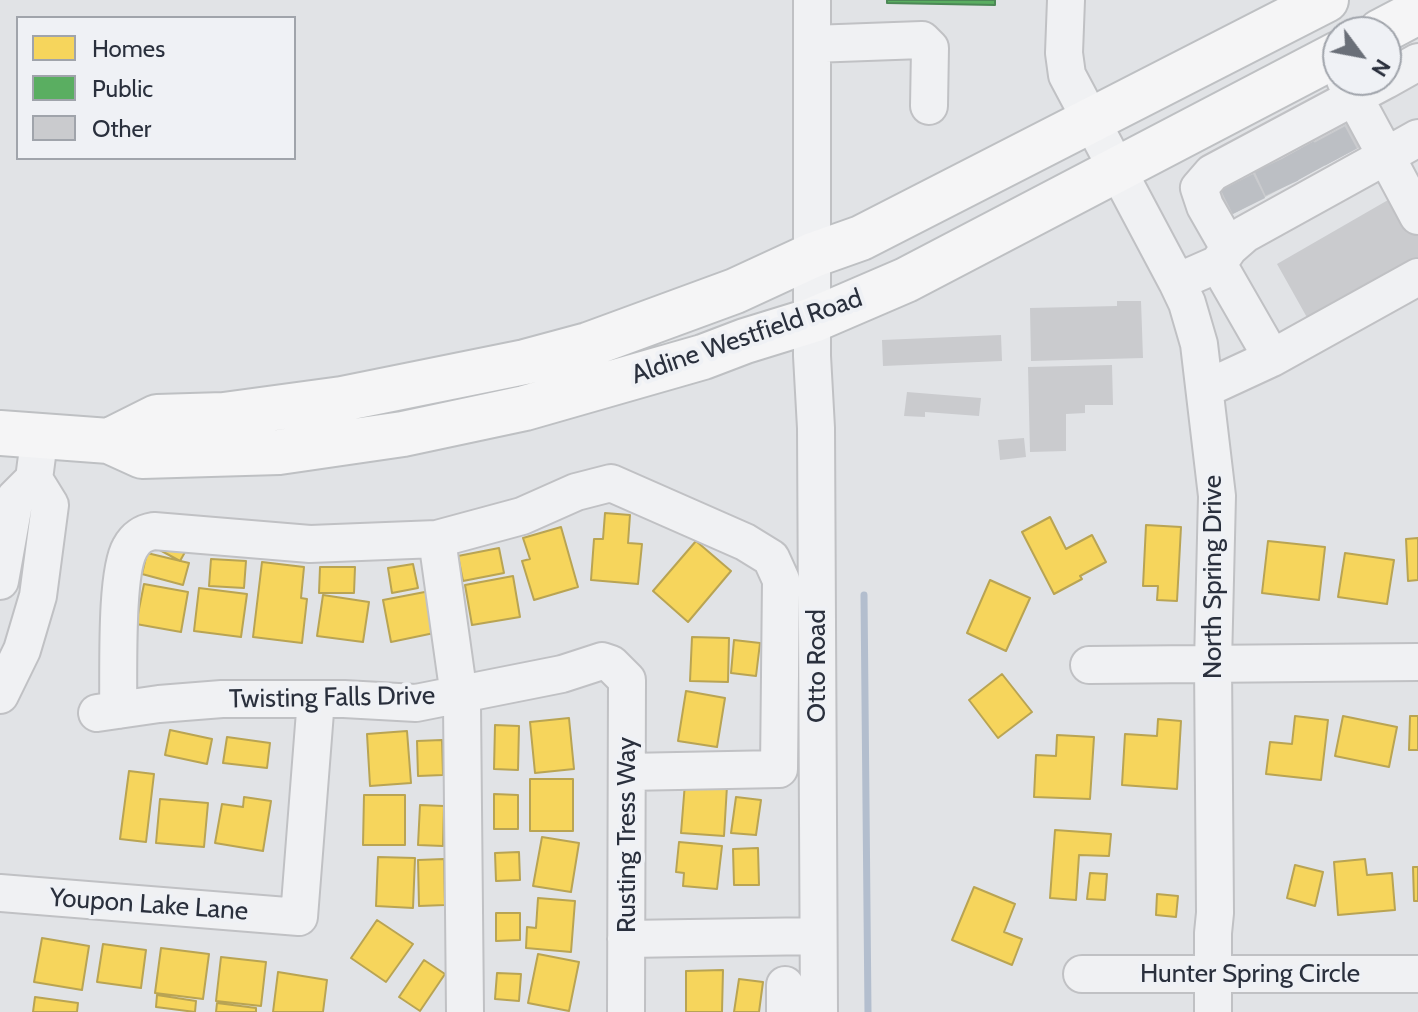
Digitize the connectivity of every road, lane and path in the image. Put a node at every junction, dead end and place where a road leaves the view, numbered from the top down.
1 (812, 0) edge
2 (1066, 0) edge
3 (1326, 0) edge
4 (812, 44) junction
5 (1322, 84) edge
6 (1341, 96) edge
7 (1363, 96) edge
8 (929, 106) dead end
9 (1092, 120) junction
10 (1203, 124) junction
11 (1418, 138) edge
12 (1386, 156) junction
13 (1305, 161) junction
14 (1116, 170) junction
15 (1244, 195) junction
16 (1418, 216) edge
17 (813, 255) junction
18 (1224, 256) junction
19 (1418, 277) edge
20 (1177, 282) junction
21 (813, 320) junction
22 (1272, 358) junction
23 (1205, 389) junction
24 (20, 434) edge
25 (109, 441) junction
26 (34, 479) junction
27 (437, 539) junction
28 (0, 581) edge
29 (1418, 662) edge
30 (1213, 663) junction
31 (611, 664) joint
32 (1089, 665) dead end
33 (0, 695) edge
34 (459, 696) junction
35 (316, 699) junction
36 (627, 772) junction
37 (0, 893) edge
38 (818, 936) junction
39 (626, 939) junction
40 (1082, 974) dead end
41 (1212, 974) junction
42 (1418, 974) edge
43 (465, 1012) edge
44 (626, 1012) edge
45 (819, 1012) edge
46 (1213, 1012) edge

1 - 4 street, Otto Road
2 - 9 street, North Spring Drive
3 - 9 main road, Aldine Westfield Road
4 - 8 street
4 - 17 street, Otto Road
5 - 10 main road, Aldine Westfield Road
6 - 13 street
7 - 12 street
9 - 14 street, North Spring Drive
9 - 17 main road, Aldine Westfield Road
10 - 14 main road, Aldine Westfield Road
10 - 15 street
11 - 12 street
12 - 13 street
12 - 16 street
13 - 15 street
13 - 15 street
14 - 20 street, North Spring Drive
14 - 21 main road, Aldine Westfield Road
15 - 18 street
15 - 18 street
17 - 21 street, Otto Road
17 - 25 main road, Aldine Westfield Road
18 - 20 street
18 - 22 street
19 - 22 street
20 - 23 street, North Spring Drive
21 - 25 main road, Aldine Westfield Road
21 - 38 street, Otto Road
22 - 23 street
23 - 30 street, North Spring Drive
24 - 25 main road, Aldine Westfield Road
24 - 26 street
26 - 28 street
26 - 33 street
27 - 34 street
27 - 35 street, Twisting Falls Drive
27 - 36 street
29 - 30 street
30 - 32 street
30 - 41 street, North Spring Drive
31 - 34 street, Twisting Falls Drive
31 - 36 street, Rusting Tress Way
34 - 35 street, Twisting Falls Drive
34 - 43 street
35 - 37 street, Youpon Lake Lane
36 - 39 street, Rusting Tress Way
38 - 39 street
38 - 45 street, Otto Road
39 - 44 street, Rusting Tress Way
40 - 41 street, Hunter Spring Circle
41 - 42 street, Hunter Spring Circle
41 - 46 street, North Spring Drive

